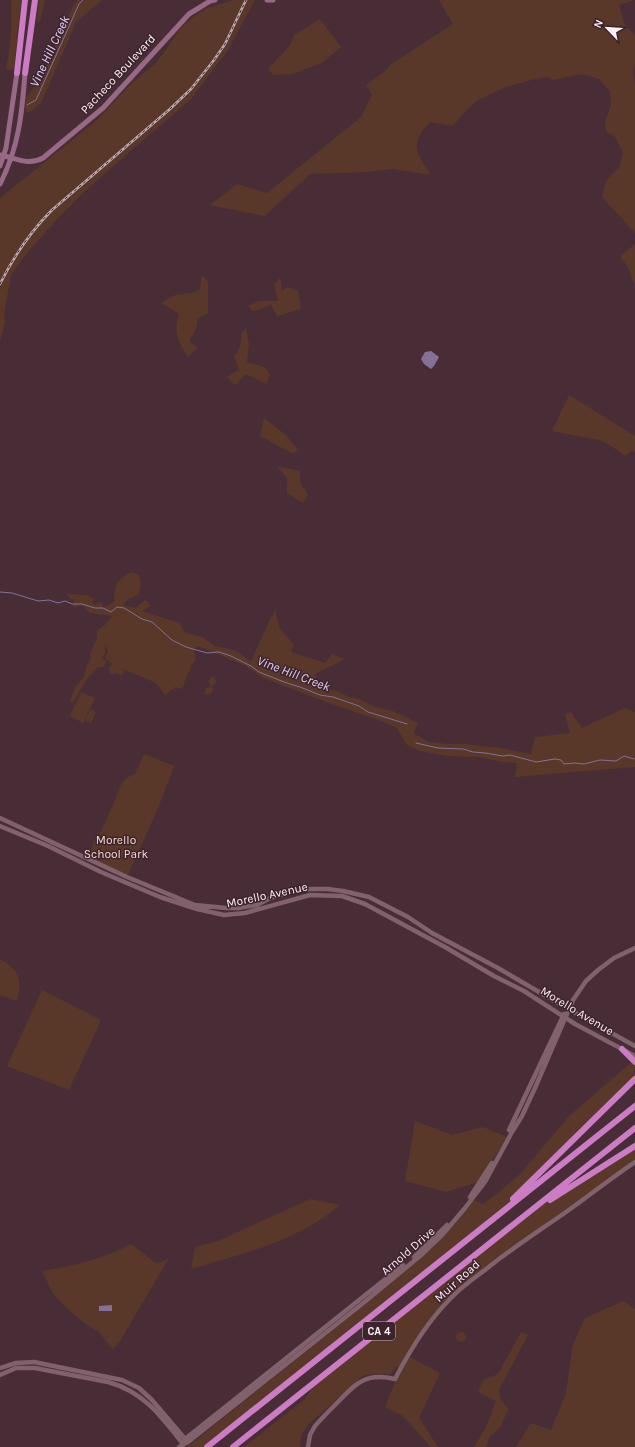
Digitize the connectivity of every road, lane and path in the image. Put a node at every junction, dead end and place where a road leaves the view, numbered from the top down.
1 (25, 0) edge
2 (35, 0) edge
3 (214, 0) edge
4 (267, 0) edge
5 (272, 0) edge
6 (17, 73) joint
7 (25, 73) joint
8 (2, 155) edge
9 (12, 158) junction
10 (0, 166) edge
11 (0, 184) edge
12 (0, 818) edge
13 (0, 826) edge
14 (635, 948) edge
15 (568, 1009) junction
16 (564, 1017) junction
17 (635, 1046) edge
18 (622, 1049) junction
19 (635, 1056) edge
20 (635, 1062) edge
21 (635, 1073) edge
22 (635, 1079) edge
23 (627, 1087) junction
24 (635, 1106) edge
25 (635, 1128) edge
26 (635, 1146) edge
27 (635, 1162) edge
28 (525, 1215) junction
29 (485, 1226) junction
30 (0, 1368) edge
31 (0, 1375) edge
32 (184, 1443) edge
33 (207, 1447) edge
34 (234, 1447) edge
35 (308, 1447) edge

1 - 6 highway
2 - 7 highway
3 - 9 main road, Pacheco Boulevard
4 - 5 main road
6 - 8 main road
7 - 9 main road
8 - 9 main road, Pacheco Boulevard
8 - 10 main road
9 - 11 main road
12 - 15 street, Morello Avenue
13 - 16 street, Morello Avenue
14 - 15 street, Arnold Drive
15 - 16 street, Arnold Drive
15 - 17 street, Morello Avenue
16 - 18 street, Morello Avenue
16 - 32 street, Arnold Drive
18 - 19 street, Morello Avenue
18 - 20 highway
21 - 23 highway
22 - 23 highway
23 - 29 highway
24 - 29 highway, CA 4
25 - 28 highway, CA 4
26 - 28 highway
27 - 35 street, Muir Road
28 - 34 highway, CA 4
29 - 33 highway, CA 4
30 - 32 street
31 - 32 street

